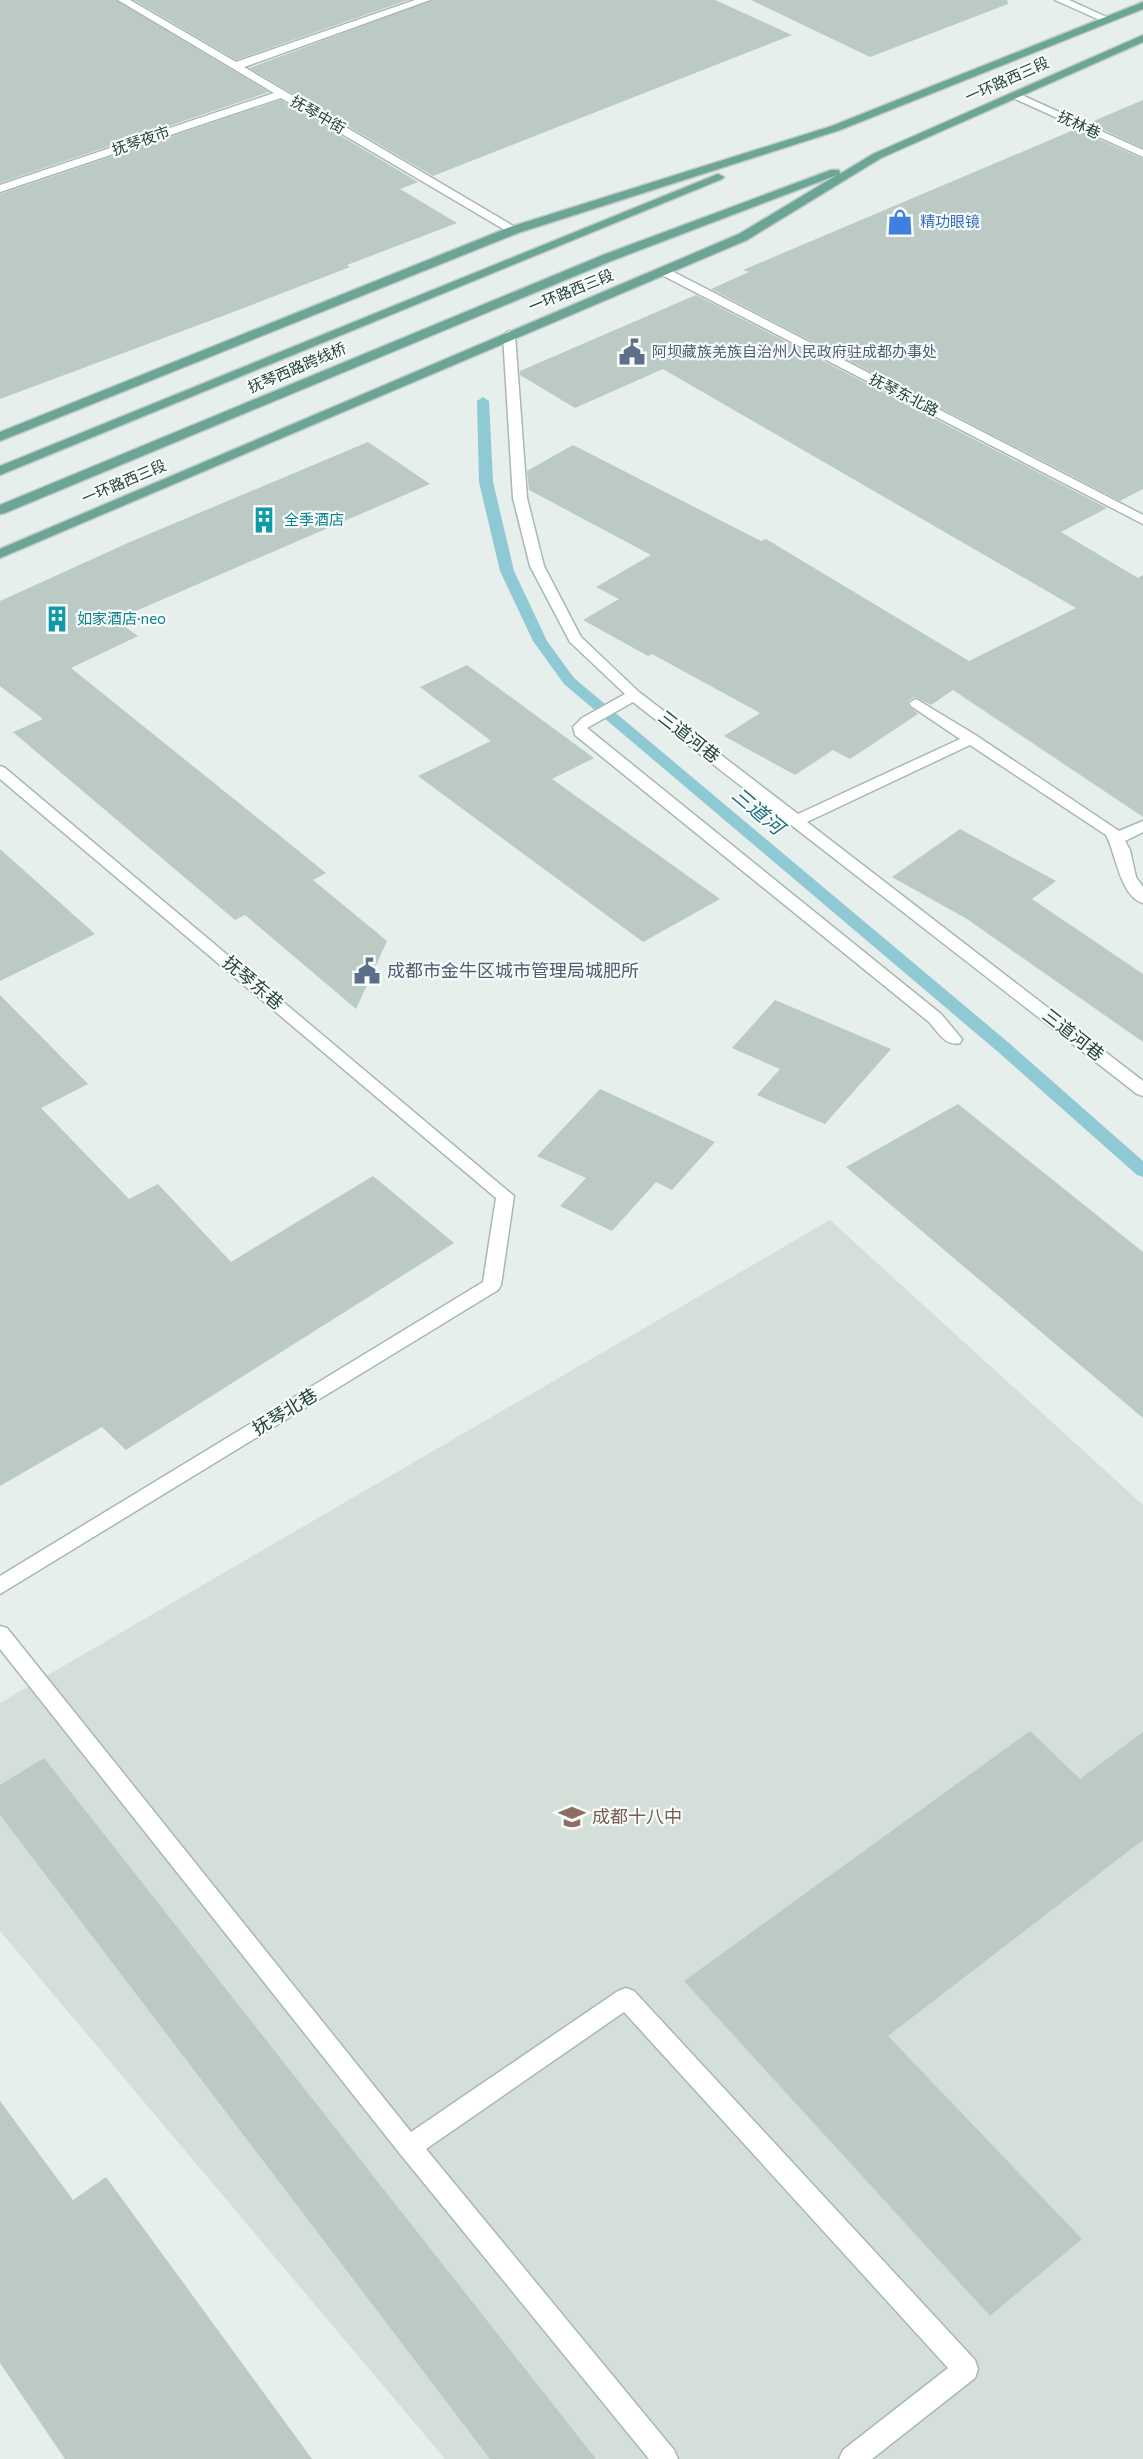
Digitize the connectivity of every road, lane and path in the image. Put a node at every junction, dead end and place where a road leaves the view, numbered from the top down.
1 (123, 0) edge
2 (425, 0) edge
3 (1060, 0) edge
4 (1143, 4) edge
5 (1106, 19) junction
6 (1143, 38) edge
7 (235, 66) junction
8 (282, 94) junction
9 (1015, 94) junction
10 (837, 128) junction
11 (1143, 154) edge
12 (877, 156) junction
13 (0, 189) edge
14 (514, 230) junction
15 (664, 271) junction
16 (509, 334) junction
17 (0, 437) edge
18 (0, 471) edge
19 (0, 510) edge
20 (1141, 516) edge
21 (0, 554) edge
22 (629, 698) junction
23 (916, 703) dead end
24 (972, 739) junction
25 (0, 771) edge
26 (796, 821) junction
27 (1143, 826) edge
28 (1116, 840) junction
29 (1143, 898) edge
30 (954, 1039) dead end
31 (1143, 1090) edge
32 (505, 1196) joint
33 (0, 1586) edge
34 (0, 1634) edge
35 (409, 2147) junction
36 (666, 2459) edge
37 (852, 2459) edge

1 - 7 street, 抚琴中街
2 - 7 street
3 - 5 street
4 - 5 main road, 一环路西三段
5 - 10 main road, 一环路西三段
6 - 9 main road, 一环路西三段
7 - 8 street, 抚琴中街
8 - 13 street, 抚琴夜市
8 - 14 street, 抚琴中街
9 - 11 street, 抚林巷
9 - 12 main road, 一环路西三段
10 - 14 main road, 一环路西三段
10 - 18 main road, 抚琴西路跨线桥
12 - 15 main road, 一环路西三段
12 - 19 main road, 抚琴西路跨线桥
14 - 17 main road, 一环路西三段
15 - 16 main road, 一环路西三段
15 - 20 street, 抚琴东北路
16 - 21 main road, 一环路西三段
16 - 22 street, 三道河巷
22 - 26 street, 三道河巷
22 - 30 street
23 - 24 street
24 - 26 street
24 - 28 street
25 - 32 street, 抚琴东巷
26 - 31 street, 三道河巷
27 - 28 street
28 - 29 street
32 - 33 street, 抚琴北巷
34 - 35 street
35 - 36 street
35 - 37 street

